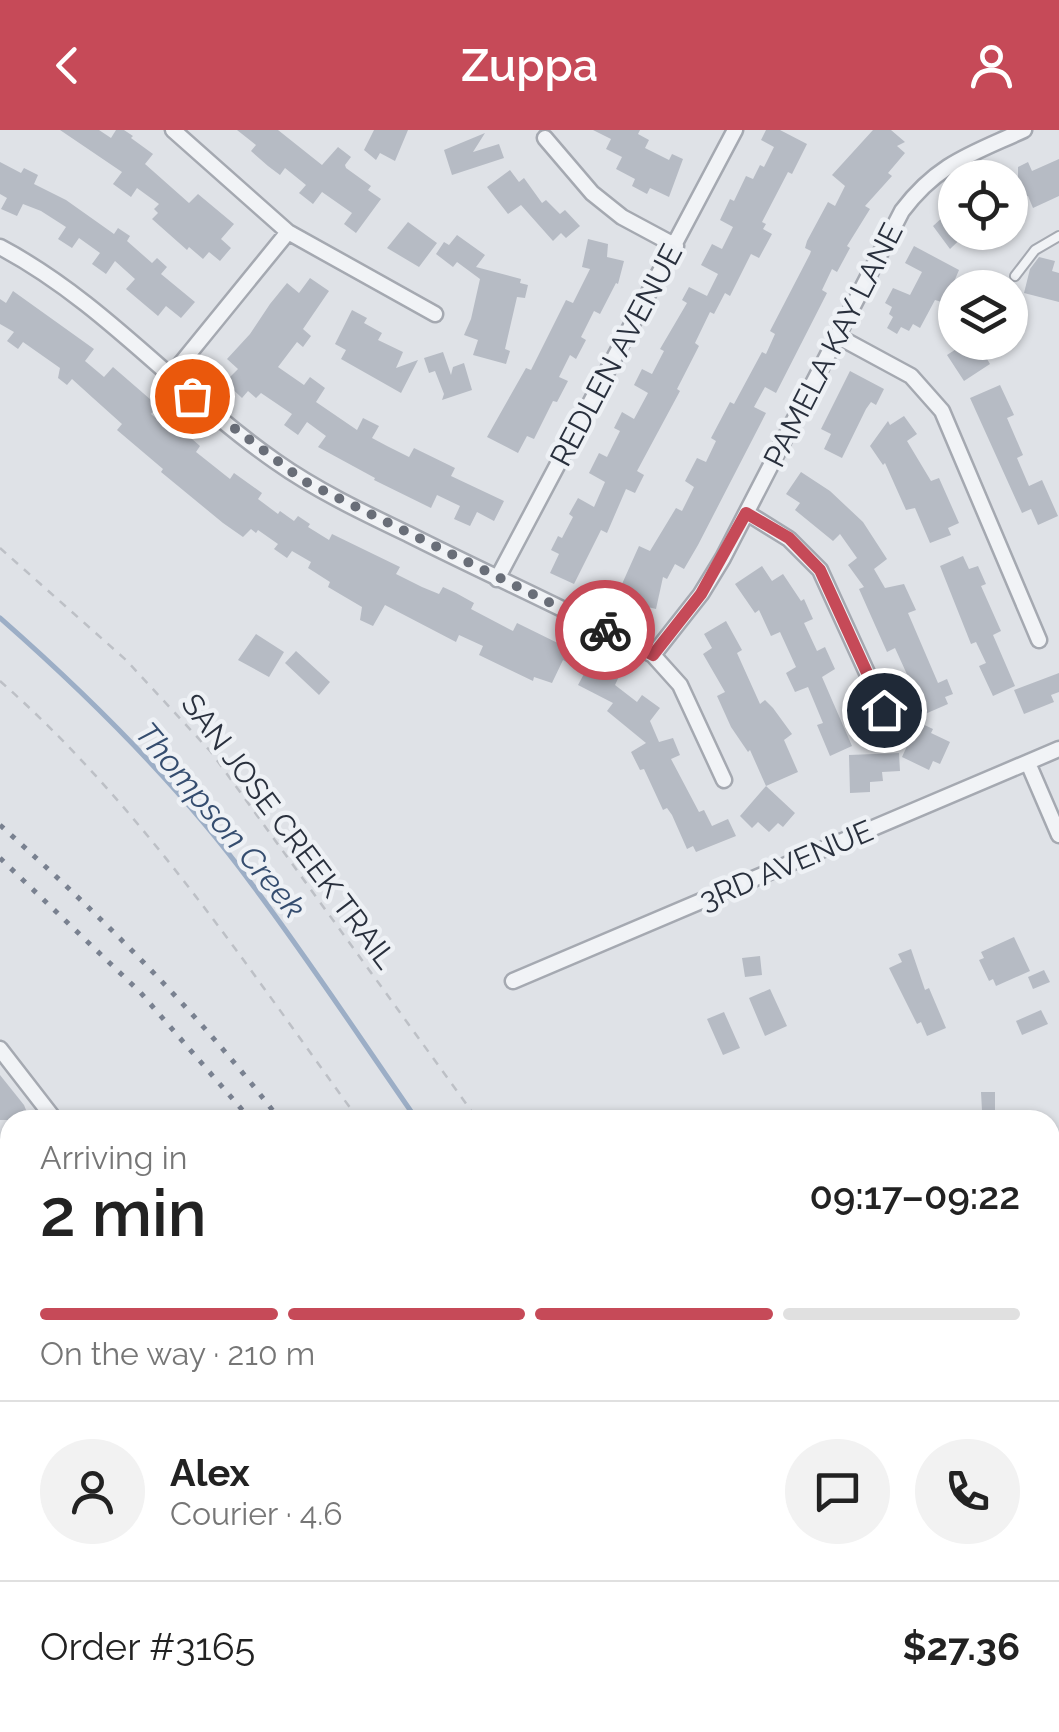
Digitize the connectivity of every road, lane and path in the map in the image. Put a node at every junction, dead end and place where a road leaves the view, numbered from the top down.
1 (173, 130) edge
2 (735, 130) edge
3 (1024, 130) edge
4 (545, 138) dead end
5 (288, 232) junction
6 (1059, 236) edge
7 (0, 246) edge
8 (676, 246) junction
9 (1020, 270) edge
10 (435, 314) dead end
11 (839, 338) junction
12 (170, 377) junction
13 (746, 513) junction
14 (0, 548) edge
15 (497, 579) junction
16 (1039, 640) dead end
17 (653, 655) junction
18 (0, 681) edge
19 (884, 710) dead end
20 (1059, 748) edge
21 (1028, 762) junction
22 (724, 780) dead end
23 (1059, 834) edge
24 (513, 981) dead end
25 (0, 1049) edge
26 (47, 1110) edge
27 (351, 1110) edge
28 (471, 1110) edge

1 - 5 street
2 - 8 street, REDLEN AVENUE
3 - 11 street, PAMELA KAY LANE
4 - 8 street
5 - 10 street
5 - 12 street
6 - 9 lane
7 - 12 street
8 - 15 street, REDLEN AVENUE
11 - 13 street, PAMELA KAY LANE
11 - 16 street
12 - 15 street
13 - 17 street, PAMELA KAY LANE
13 - 19 street
14 - 28 path, SAN JOSE CREEK TRAIL
15 - 17 street
17 - 22 street
18 - 27 path
20 - 21 street, 3RD AVENUE
21 - 23 street
21 - 24 street, 3RD AVENUE
25 - 26 street

